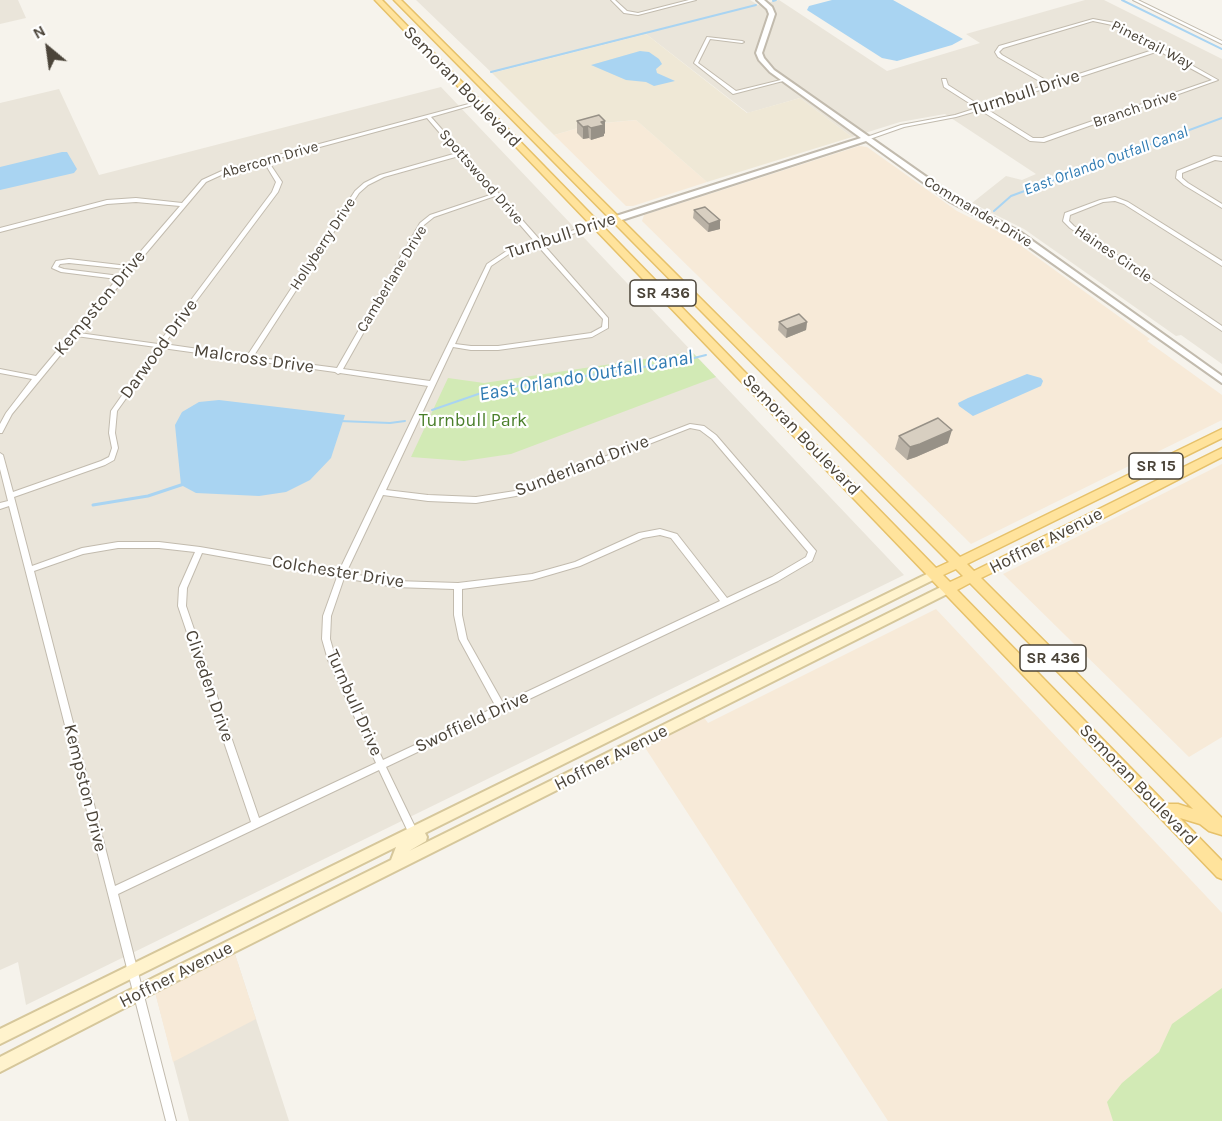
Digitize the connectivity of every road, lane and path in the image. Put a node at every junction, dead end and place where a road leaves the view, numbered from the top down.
1 (378, 0) edge
2 (397, 0) edge
3 (613, 0) edge
4 (691, 0) edge
5 (760, 0) edge
6 (1135, 0) edge
7 (742, 42) dead end
8 (1222, 43) edge
9 (1161, 49) junction
10 (1209, 74) joint
11 (785, 80) junction
12 (944, 80) dead end
13 (1050, 85) junction
14 (462, 86) junction
15 (494, 97) junction
16 (478, 103) junction
17 (979, 108) junction
18 (512, 116) junction
19 (428, 117) junction
20 (867, 138) junction
21 (460, 154) junction
22 (1222, 159) edge
23 (265, 160) junction
24 (497, 194) junction
25 (182, 205) junction
26 (1222, 206) edge
27 (615, 219) junction
28 (597, 225) junction
29 (0, 230) edge
30 (538, 242) junction
31 (1222, 264) edge
32 (128, 268) junction
33 (120, 278) junction
34 (1222, 329) edge
35 (75, 334) junction
36 (451, 345) junction
37 (160, 346) junction
38 (717, 348) junction
39 (248, 358) junction
40 (762, 366) junction
41 (0, 371) edge
42 (338, 372) junction
43 (37, 378) junction
44 (1222, 380) edge
45 (433, 384) junction
46 (0, 431) edge
47 (1222, 433) edge
48 (1222, 452) edge
49 (0, 455) edge
50 (381, 492) junction
51 (11, 499) junction
52 (0, 506) edge
53 (804, 540) joint
54 (200, 550) junction
55 (958, 564) junction
56 (29, 570) junction
57 (342, 574) junction
58 (936, 574) junction
59 (973, 578) junction
60 (458, 586) junction
61 (949, 588) junction
62 (725, 602) junction
63 (501, 708) junction
64 (381, 764) junction
65 (530, 776) junction
66 (1164, 811) junction
67 (256, 823) junction
68 (1222, 830) edge
69 (413, 833) junction
70 (396, 865) junction
71 (1222, 872) edge
72 (112, 892) junction
73 (134, 972) junction
74 (140, 993) junction
75 (0, 1037) edge
76 (0, 1065) edge
77 (171, 1121) edge

1 - 14 main road, Semoran Boulevard / SR 436
2 - 15 main road, Semoran Boulevard / SR 436
3 - 4 street
5 - 11 street, Commander Drive
6 - 8 street
7 - 11 street
9 - 10 street, Pinetrail Way
9 - 13 street, Turnbull Drive
9 - 13 street, Pinetrail Way
10 - 17 street, Branch Drive
11 - 20 street, Commander Drive
12 - 17 street
13 - 17 street, Turnbull Drive
14 - 15 main road
14 - 16 main road, Semoran Boulevard / SR 436
15 - 18 main road, Semoran Boulevard / SR 436
16 - 18 main road
16 - 19 street, Abercorn Drive
16 - 28 main road, Semoran Boulevard / SR 436
17 - 20 street, Turnbull Drive
18 - 27 main road, Semoran Boulevard / SR 436
19 - 21 street, Spottswood Drive
19 - 23 street, Abercorn Drive
20 - 27 street, Turnbull Drive
20 - 44 street, Commander Drive
21 - 24 street, Spottswood Drive
21 - 39 street, Hollyberry Drive
22 - 26 street
23 - 25 street, Abercorn Drive
23 - 37 street, Darwood Drive
24 - 30 street, Spottswood Drive
24 - 42 street, Camberlane Drive
25 - 29 street
25 - 32 street, Kempston Drive
27 - 28 street, Turnbull Drive
27 - 40 main road, Semoran Boulevard / SR 436
28 - 30 street, Turnbull Drive
28 - 38 main road, Semoran Boulevard / SR 436
30 - 36 street, Turnbull Drive
30 - 36 street, Spottswood Drive
31 - 34 street, Haines Circle
32 - 33 street, Kempston Drive
32 - 33 street
33 - 35 street, Kempston Drive
35 - 37 street, Malcross Drive
35 - 43 street, Kempston Drive
36 - 45 street, Turnbull Drive
37 - 39 street, Malcross Drive
37 - 51 street, Darwood Drive
38 - 40 main road
38 - 58 main road, Semoran Boulevard / SR 436
39 - 42 street, Malcross Drive
40 - 55 main road, Semoran Boulevard / SR 436
41 - 43 street
42 - 45 street, Malcross Drive
43 - 46 street, Kempston Drive
45 - 50 street, Turnbull Drive
47 - 55 main road, Hoffner Avenue / SR 15
48 - 59 main road, Hoffner Avenue / SR 15
49 - 51 street, Kempston Drive
50 - 53 street, Sunderland Drive
50 - 57 street, Turnbull Drive
51 - 52 street, Darwood Drive
51 - 56 street, Kempston Drive
53 - 62 street, Swoffield Drive
54 - 56 street, Colchester Drive
54 - 57 street, Colchester Drive
54 - 67 street, Cliveden Drive
55 - 58 main road, Hoffner Avenue / SR 15
55 - 59 main road, Semoran Boulevard / SR 436
56 - 72 street, Kempston Drive
57 - 60 street, Colchester Drive
57 - 64 street, Turnbull Drive
58 - 61 main road, Semoran Boulevard / SR 436
58 - 65 main road, Hoffner Avenue / SR 15
59 - 61 main road, Hoffner Avenue / SR 15
59 - 68 main road, Semoran Boulevard / SR 436
60 - 62 street, Colchester Drive
60 - 63 street
61 - 66 main road, Semoran Boulevard / SR 436
61 - 70 main road, Hoffner Avenue / SR 15
62 - 63 street, Swoffield Drive
63 - 64 street, Swoffield Drive
64 - 67 street, Swoffield Drive
64 - 69 street, Turnbull Drive
65 - 69 main road, Hoffner Avenue / SR 15
65 - 70 main road
66 - 68 main road
66 - 71 main road, Semoran Boulevard / SR 436
67 - 72 street, Swoffield Drive
69 - 73 main road, Hoffner Avenue / SR 15
70 - 74 main road, Hoffner Avenue / SR 15
72 - 73 street, Kempston Drive
73 - 74 street, Kempston Drive
73 - 75 main road, Hoffner Avenue / SR 15
74 - 76 main road, Hoffner Avenue / SR 15
74 - 77 street, Kempston Drive

